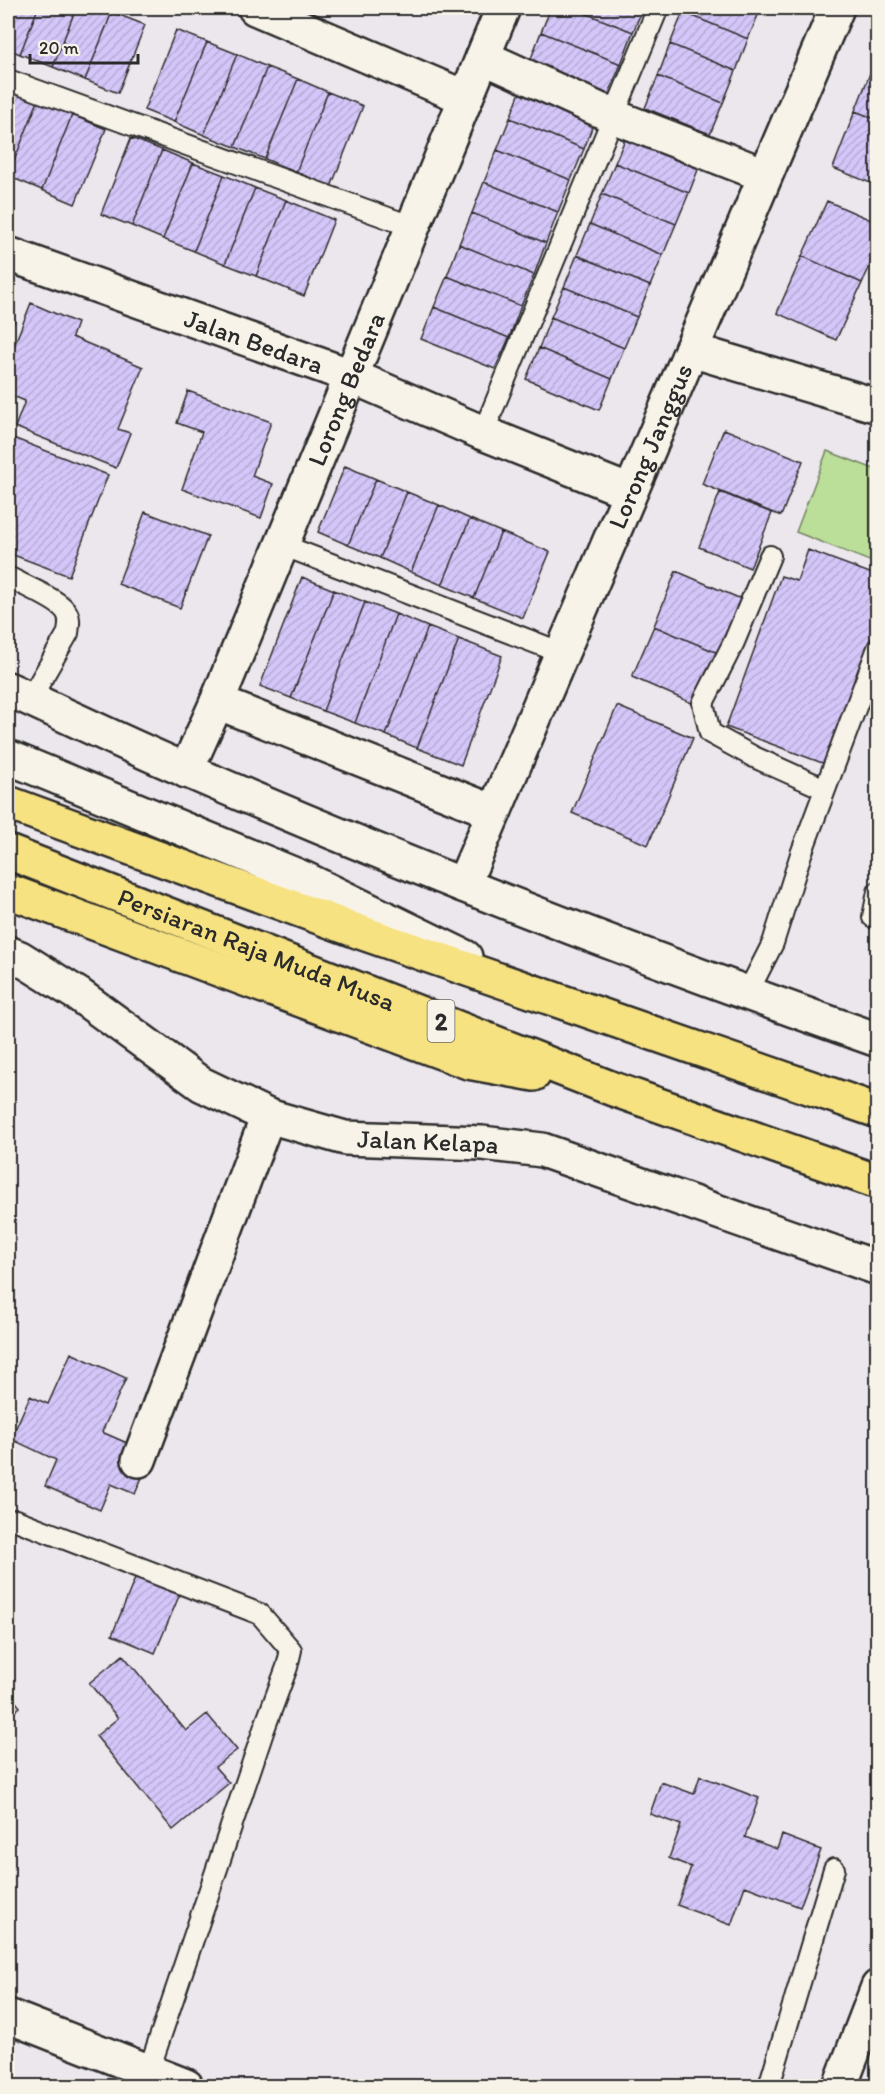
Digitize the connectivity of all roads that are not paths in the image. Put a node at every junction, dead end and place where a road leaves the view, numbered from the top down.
1 (255, 8) edge
2 (503, 8) edge
3 (658, 8) edge
4 (837, 8) edge
5 (483, 57) junction
6 (8, 80) edge
7 (466, 98) junction
8 (615, 117) junction
9 (765, 175) junction
10 (413, 227) junction
11 (8, 254) edge
12 (691, 350) junction
13 (351, 376) junction
14 (878, 406) edge
15 (483, 434) junction
16 (630, 492) junction
17 (282, 545) junction
18 (770, 556) dead end
19 (8, 577) edge
20 (878, 648) edge
21 (562, 653) junction
22 (19, 694) edge
23 (217, 702) junction
24 (8, 757) edge
25 (186, 771) junction
26 (825, 789) junction
27 (8, 803) edge
28 (494, 812) junction
29 (8, 852) edge
30 (463, 885) junction
31 (8, 891) edge
32 (878, 892) edge
33 (878, 920) edge
34 (8, 953) edge
35 (747, 994) junction
36 (559, 1002) junction
37 (878, 1040) edge
38 (613, 1089) junction
39 (878, 1111) edge
40 (268, 1116) junction
41 (878, 1182) edge
42 (878, 1268) edge
43 (139, 1460) dead end
44 (16, 1520) dead end
45 (834, 1869) dead end
46 (878, 1987) edge
47 (8, 2016) edge
48 (148, 2073) junction
49 (186, 2086) edge
50 (769, 2086) edge
51 (840, 2086) edge

1 - 7 street
2 - 5 street, Lorong Bedara
3 - 8 lane
4 - 9 street, Lorong Janggus
5 - 7 street, Lorong Bedara
5 - 8 street
6 - 10 lane
7 - 10 street, Lorong Bedara
8 - 9 street
8 - 15 lane
9 - 12 street, Lorong Janggus
10 - 13 street, Lorong Bedara
11 - 13 street, Jalan Bedara
12 - 14 street
12 - 16 street, Lorong Janggus
13 - 15 street, Jalan Bedara
13 - 17 street, Lorong Bedara
15 - 16 street, Jalan Bedara
16 - 21 street, Lorong Janggus
17 - 21 lane
17 - 23 street, Lorong Bedara
18 - 26 lane
19 - 22 lane
20 - 26 lane
21 - 28 street, Lorong Janggus
22 - 25 street
23 - 25 street, Lorong Bedara
23 - 28 street
24 - 36 street
25 - 30 street
26 - 35 lane
27 - 36 highway, Persiaran Raja Muda Musa / 2
28 - 30 street, Lorong Janggus
29 - 38 highway, Persiaran Raja Muda Musa / 2
30 - 35 street
31 - 38 highway
32 - 33 lane
34 - 40 street, Jalan Kelapa
35 - 37 street
36 - 39 highway, Persiaran Raja Muda Musa / 2
38 - 41 highway, Persiaran Raja Muda Musa / 2
40 - 42 street, Jalan Kelapa
40 - 43 street
44 - 48 lane
45 - 50 lane
46 - 51 street
47 - 48 street
48 - 49 street

